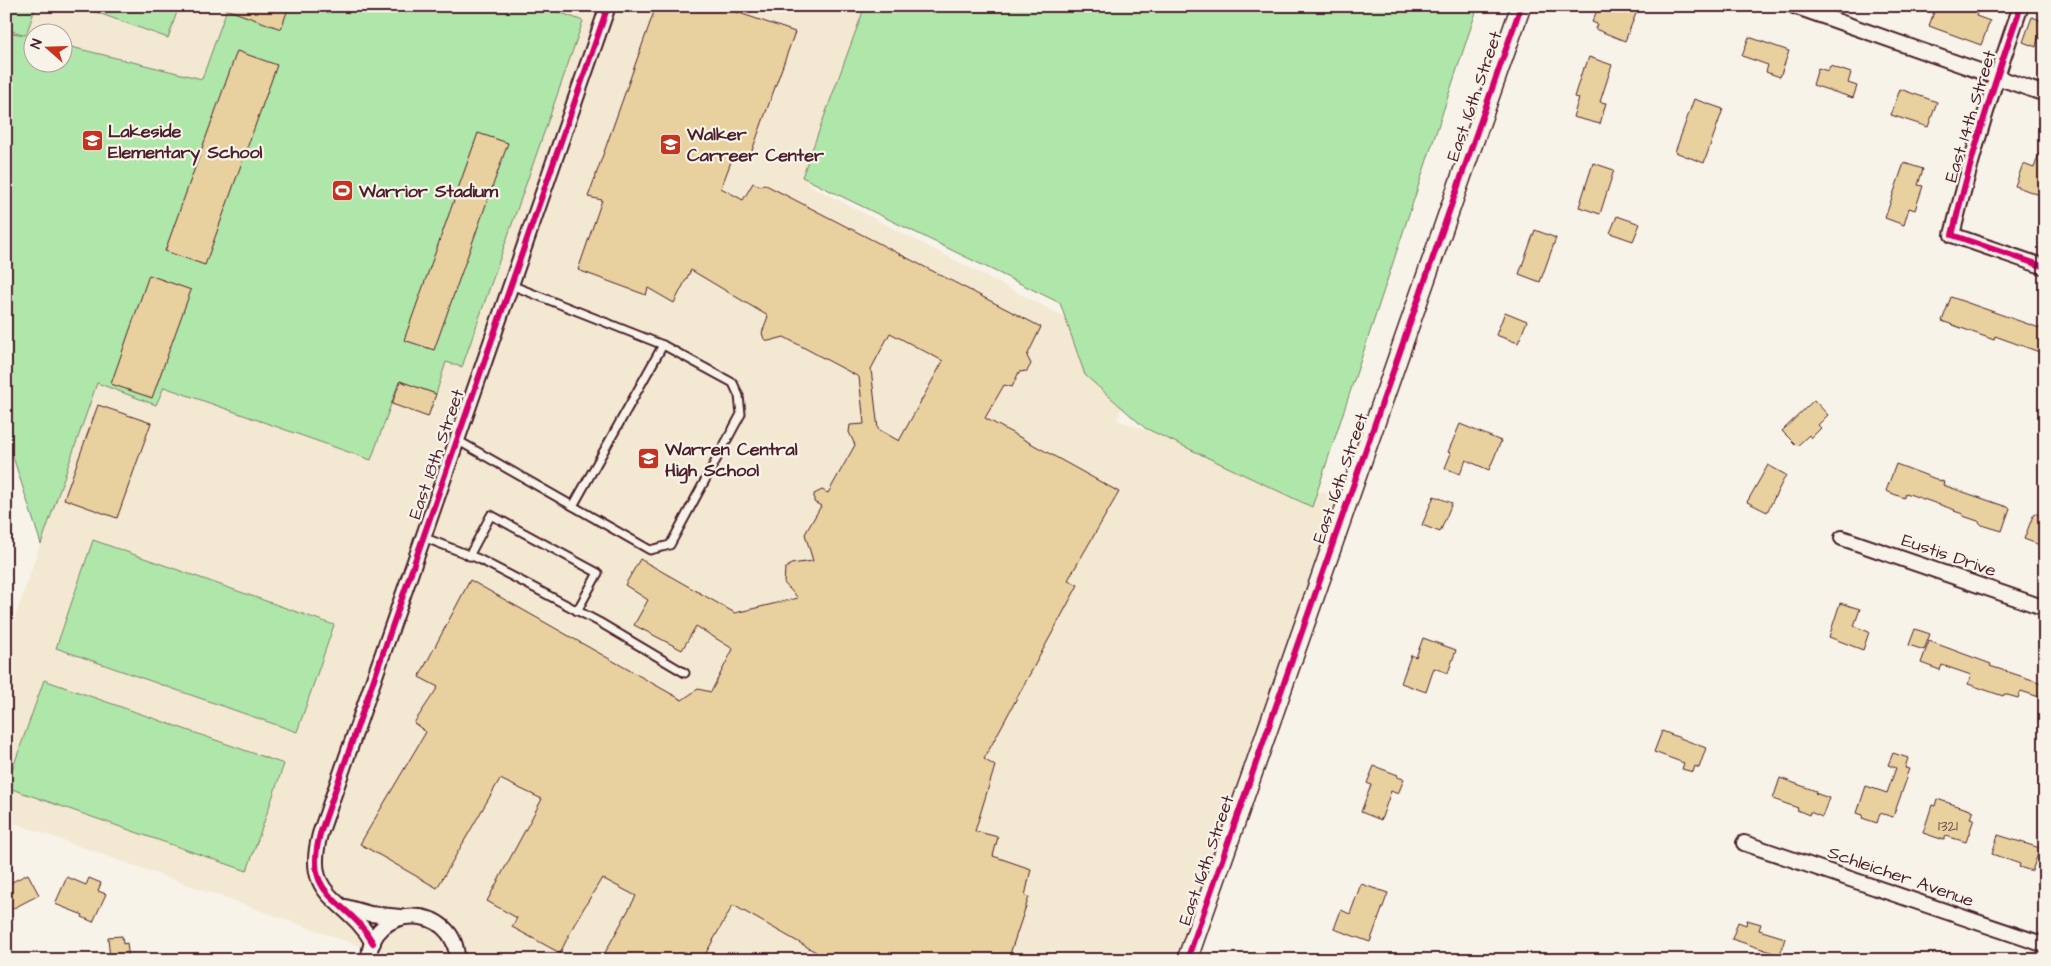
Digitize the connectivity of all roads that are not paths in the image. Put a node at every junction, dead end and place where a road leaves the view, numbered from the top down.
1 (608, 6) edge
2 (1520, 6) edge
3 (1794, 6) edge
4 (2021, 6) edge
5 (1996, 76) junction
6 (2045, 94) edge
7 (2045, 267) edge
8 (512, 285) junction
9 (663, 345) junction
10 (457, 440) junction
11 (572, 506) junction
12 (423, 537) junction
13 (1842, 538) dead end
14 (469, 556) junction
15 (2045, 608) edge
16 (577, 611) junction
17 (686, 673) dead end
18 (1744, 843) dead end
19 (342, 906) junction
20 (403, 917) junction
21 (2045, 945) edge
22 (369, 954) edge
23 (456, 960) edge
24 (1187, 960) edge

1 - 8 street, East 18th Street
2 - 24 street, East 16th Street
3 - 5 street
4 - 5 street, East 14th Street
5 - 6 street
5 - 7 street, East 14th Street
8 - 9 lane
8 - 10 street, East 18th Street
9 - 11 lane
9 - 11 lane
10 - 11 lane
10 - 12 street, East 18th Street
12 - 14 lane
12 - 19 street, East 18th Street
13 - 15 street, Eustis Drive
14 - 16 lane
14 - 16 lane
16 - 17 lane
18 - 21 street, Schleicher Avenue
19 - 20 street
19 - 22 street, East 18th Street
20 - 22 street
20 - 23 street

